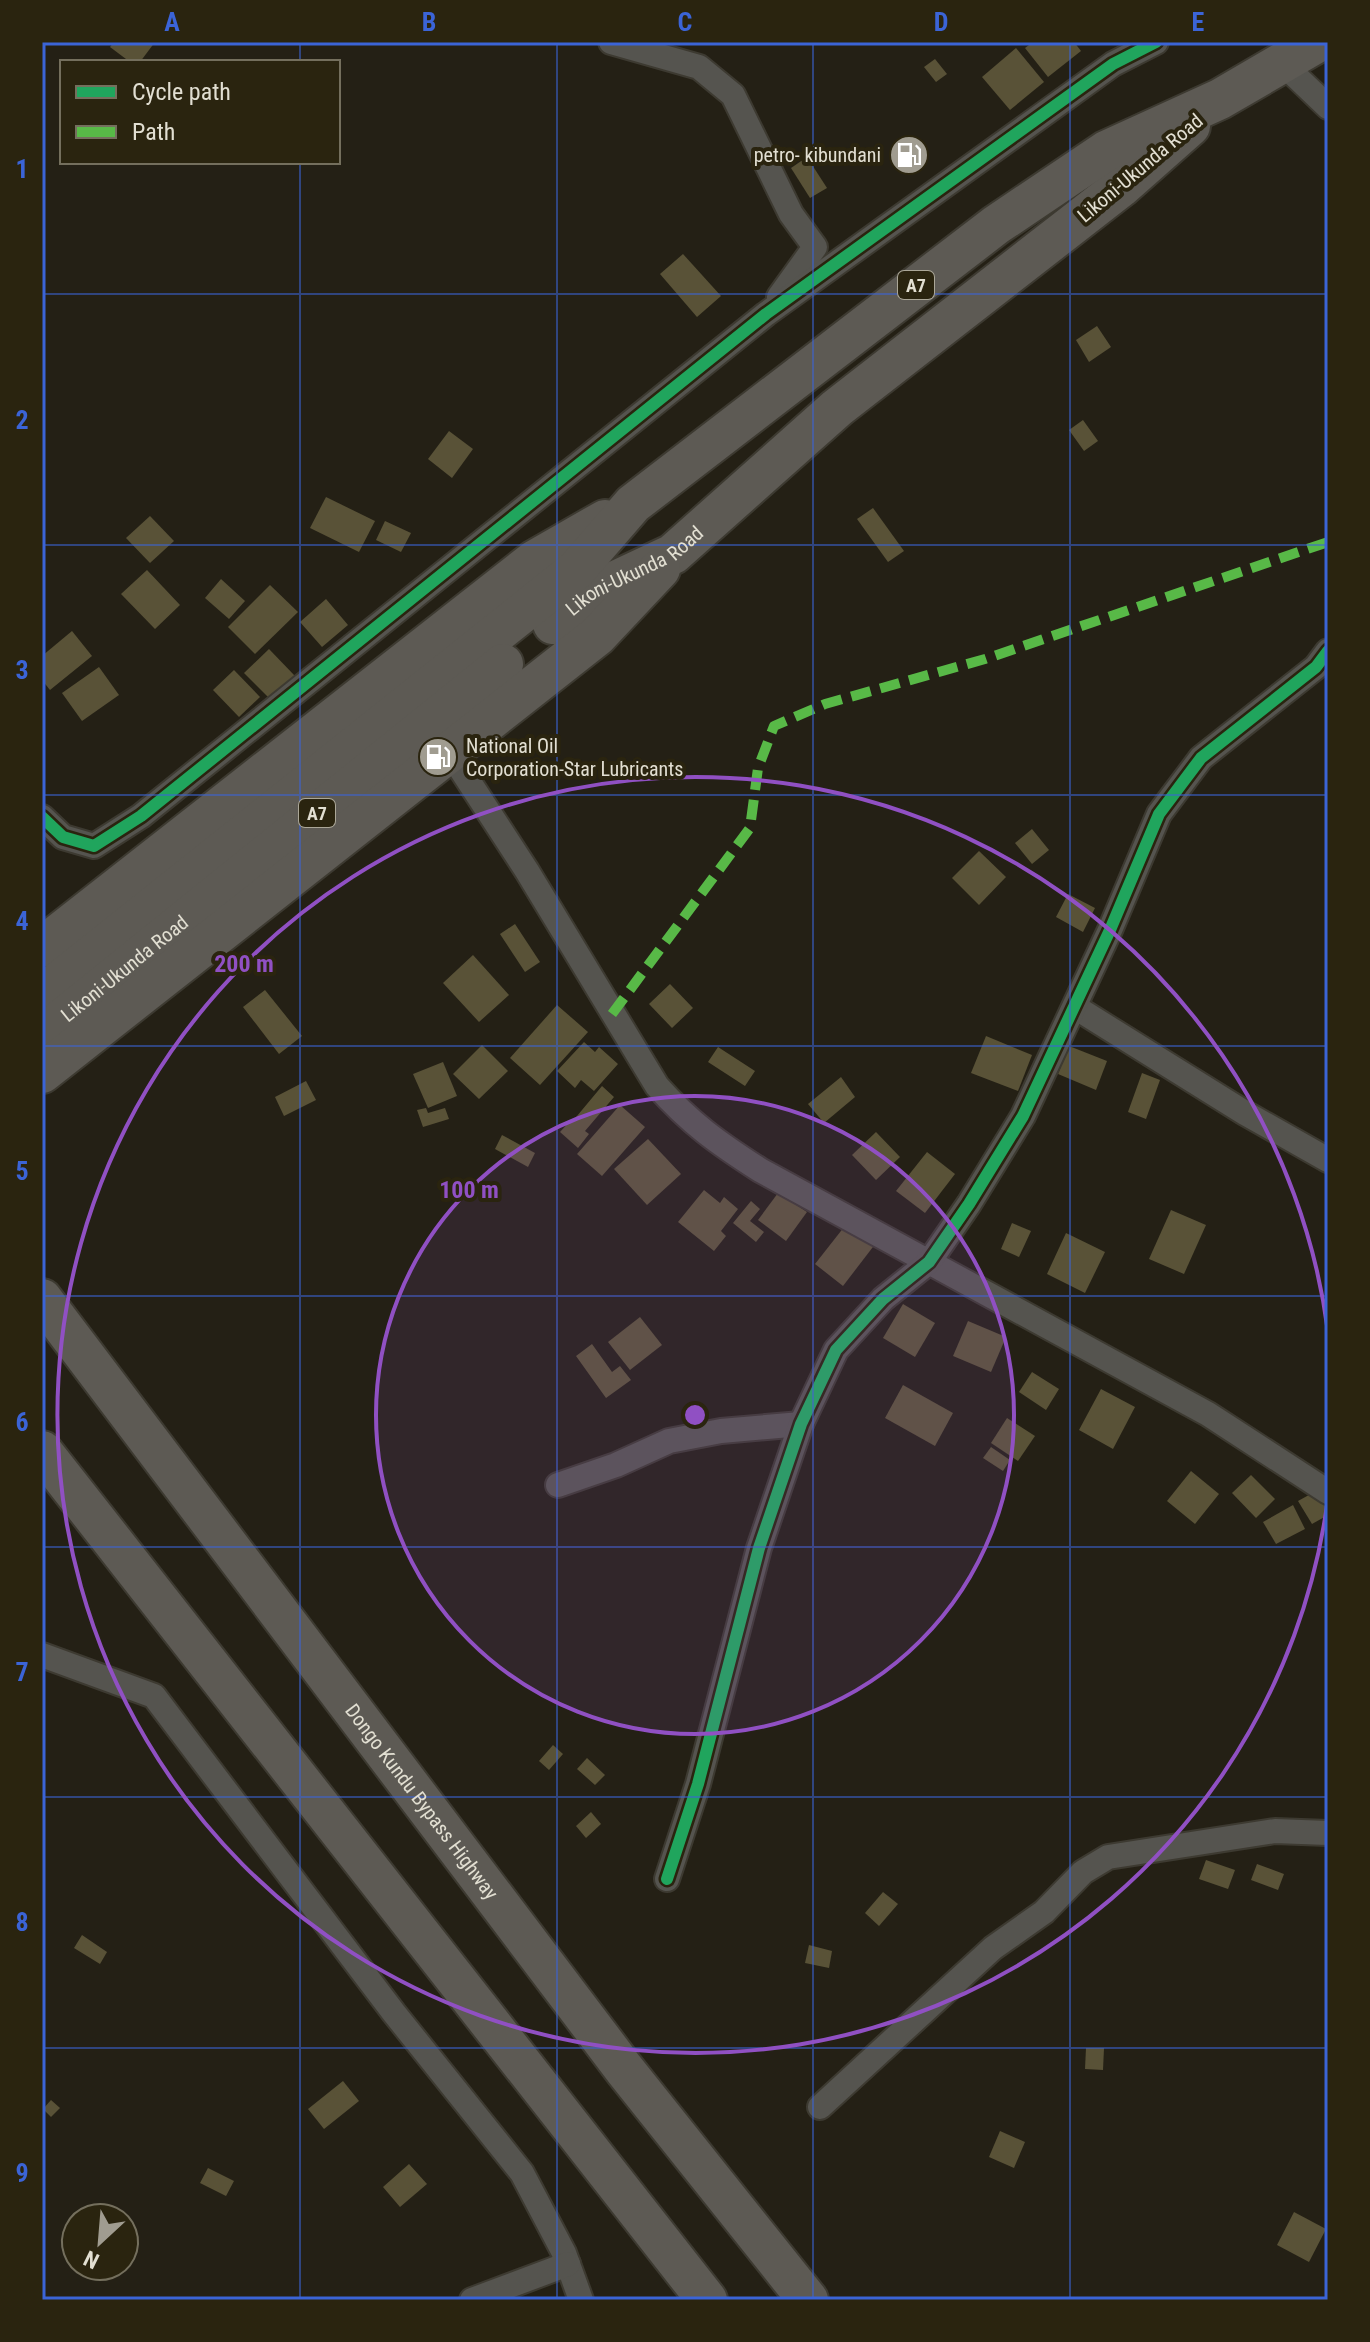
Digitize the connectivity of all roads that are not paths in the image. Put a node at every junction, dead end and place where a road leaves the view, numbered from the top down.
1 (611, 42) edge
2 (1156, 42) edge
3 (1318, 42) edge
4 (1282, 63) junction
5 (1220, 99) junction
6 (1328, 107) edge
7 (766, 314) junction
8 (633, 504) junction
9 (673, 554) junction
10 (584, 581) junction
11 (1328, 651) edge
12 (449, 751) junction
13 (42, 817) edge
14 (42, 947) edge
15 (42, 995) edge
16 (1075, 1007) junction
17 (42, 1035) edge
18 (42, 1073) edge
19 (1328, 1160) edge
20 (929, 1262) junction
21 (42, 1299) edge
22 (801, 1424) junction
23 (42, 1451) edge
24 (558, 1485) dead end
25 (1328, 1492) edge
26 (42, 1655) edge
27 (1328, 1833) edge
28 (667, 1879) dead end
29 (820, 2107) dead end
30 (568, 2264) junction
31 (472, 2300) edge
32 (581, 2300) edge
33 (707, 2300) edge
34 (808, 2300) edge

1 - 7 street
2 - 7 street
3 - 4 highway, Likoni-Ukunda Road / A7
4 - 5 highway, Likoni-Ukunda Road / A7
4 - 6 street
5 - 8 highway, Likoni-Ukunda Road / A7
5 - 9 highway, Likoni-Ukunda Road / A7
7 - 13 street
8 - 10 highway, Likoni-Ukunda Road / A7
8 - 14 highway
9 - 10 highway, Likoni-Ukunda Road / A7
9 - 12 highway
10 - 15 highway, Likoni-Ukunda Road / A7
10 - 17 highway, Likoni-Ukunda Road / A7
11 - 16 street
12 - 18 highway
12 - 20 street
16 - 19 street
16 - 20 street
20 - 22 street
20 - 25 street
21 - 34 highway, Dongo Kundu Bypass Highway
22 - 24 street
22 - 28 street
23 - 33 highway
26 - 30 street
27 - 29 street
30 - 31 street
30 - 32 street

